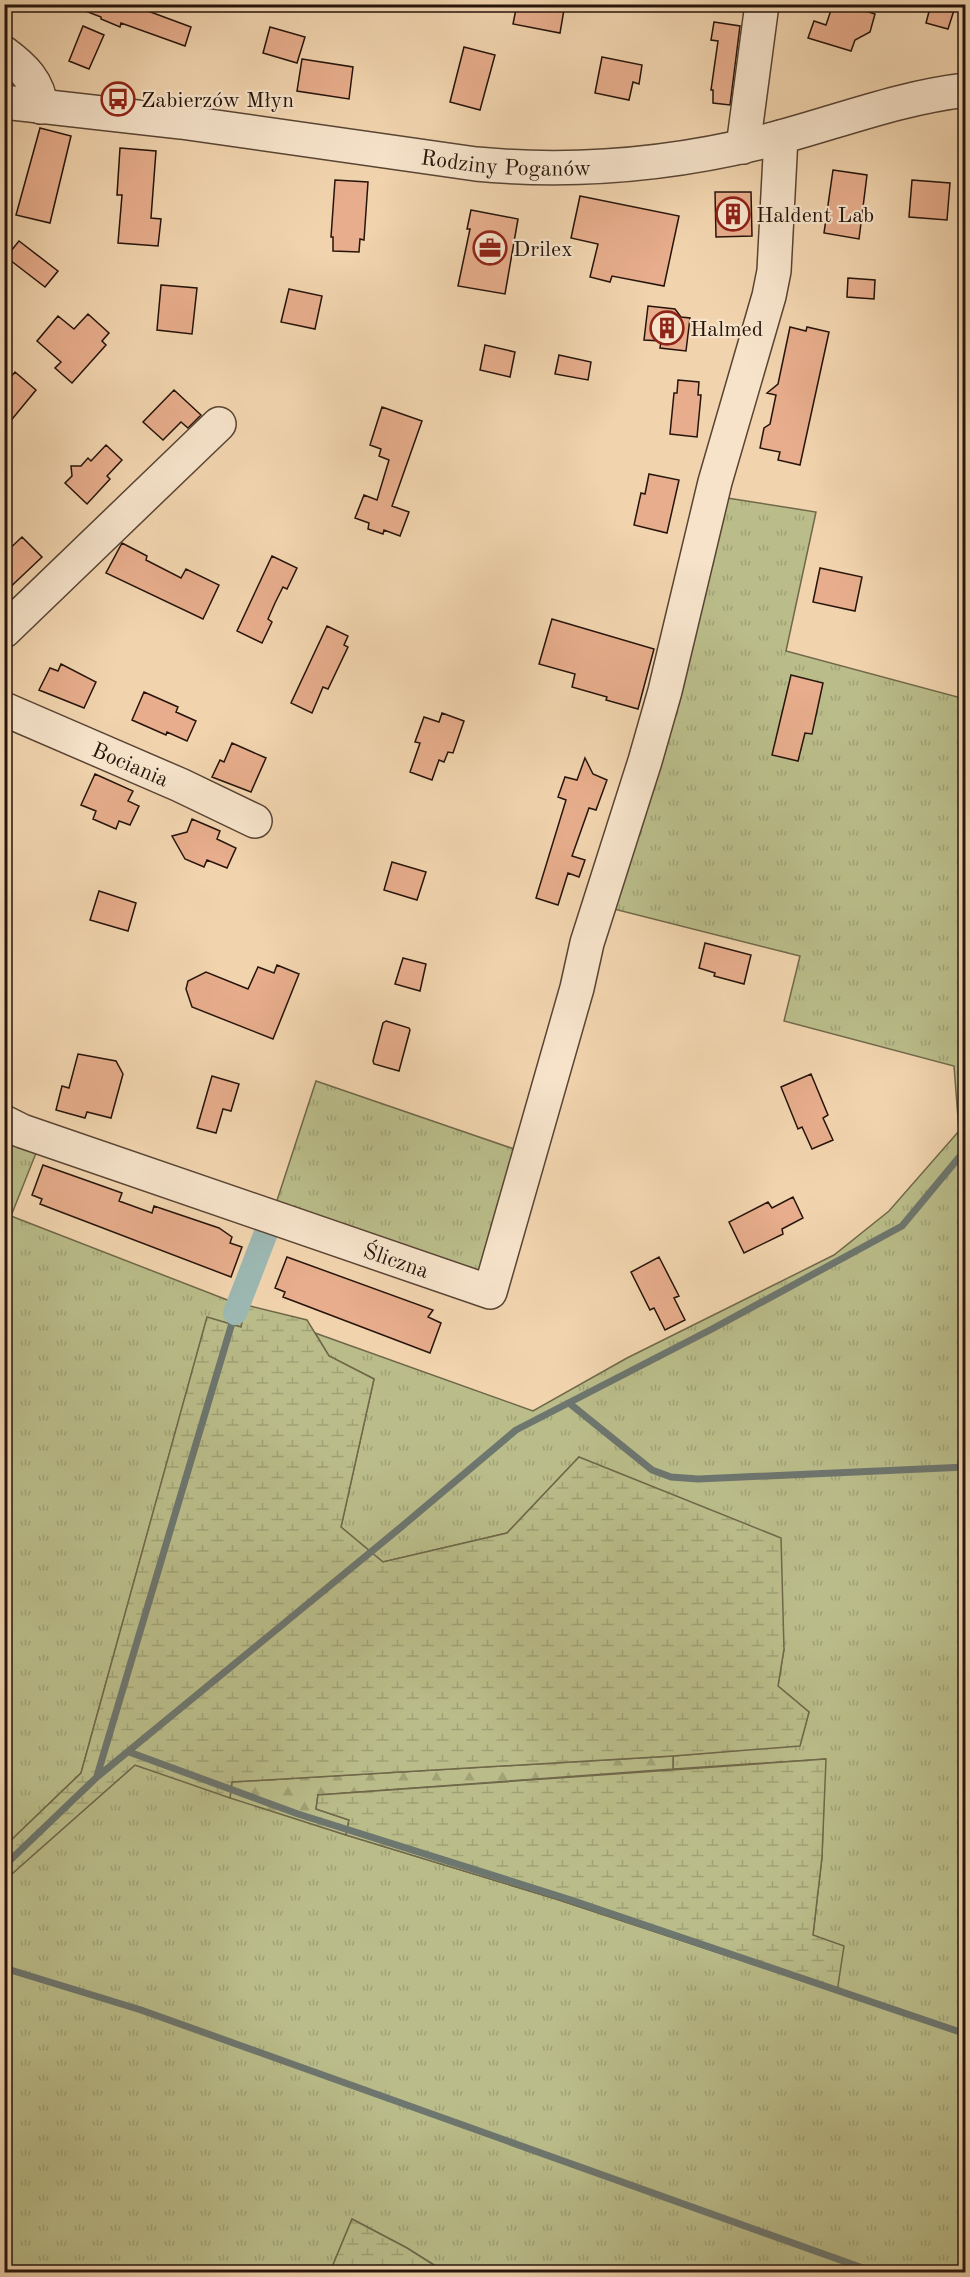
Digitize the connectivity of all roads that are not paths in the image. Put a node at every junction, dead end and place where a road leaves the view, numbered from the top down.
1 (762, 4) edge
2 (4, 52) edge
3 (966, 90) edge
4 (4, 102) edge
5 (41, 106) junction
6 (781, 137) junction
7 (743, 147) junction
8 (219, 424) dead end
9 (4, 631) edge
10 (4, 709) edge
11 (255, 821) dead end
12 (4, 1122) edge

1 - 7 street
2 - 5 street
3 - 6 street, Rodziny Poganów
4 - 5 street, Rodziny Poganów
5 - 7 street, Rodziny Poganów
6 - 7 street, Rodziny Poganów
6 - 12 street, Śliczna
8 - 9 street
10 - 11 street, Bociania

